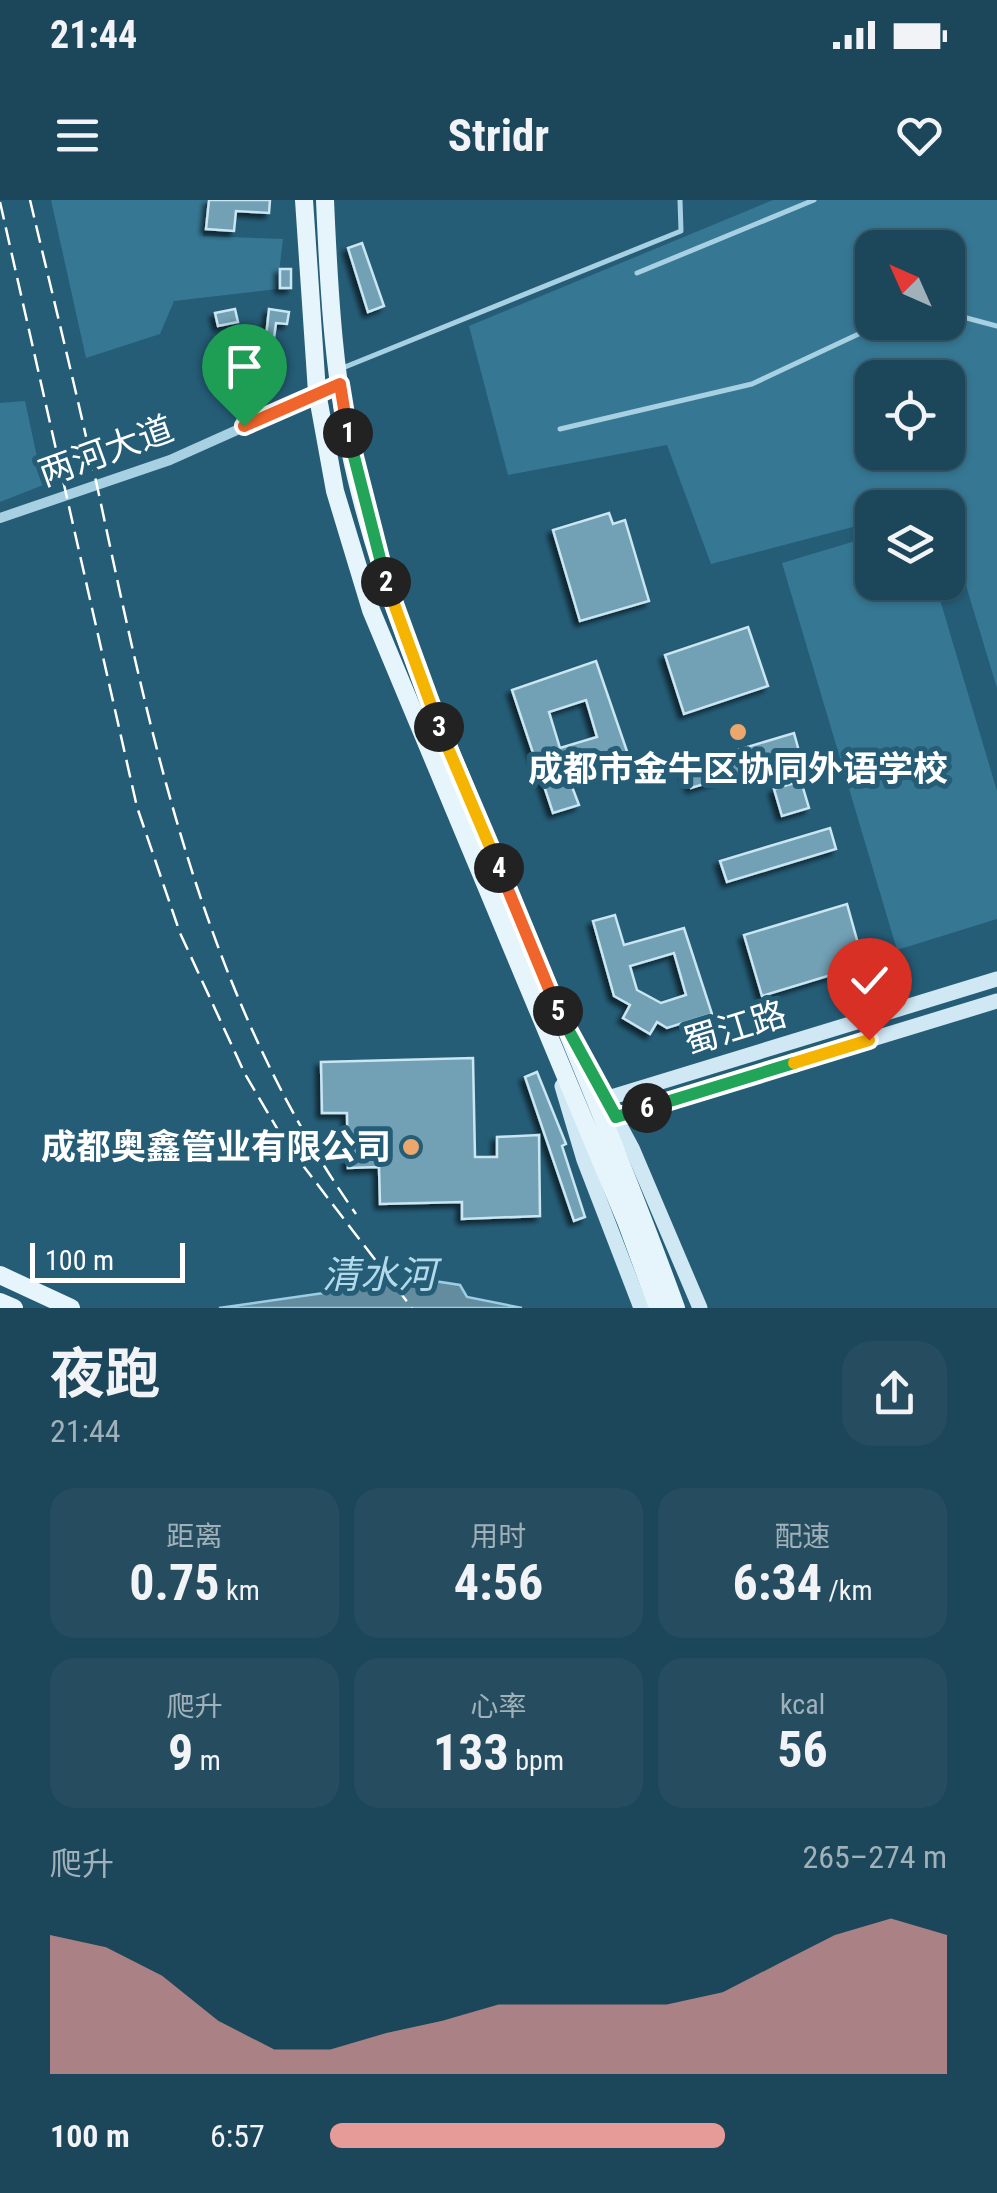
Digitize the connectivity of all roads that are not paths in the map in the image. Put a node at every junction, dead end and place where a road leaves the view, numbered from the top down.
1 (304, 200) edge
2 (325, 200) edge
3 (680, 200) edge
4 (814, 200) edge
5 (636, 273) dead end
6 (965, 318) edge
7 (997, 326) edge
8 (855, 336) edge
9 (338, 377) junction
10 (316, 392) junction
11 (560, 430) dead end
12 (0, 518) edge
13 (997, 979) edge
14 (997, 1001) edge
15 (561, 1018) junction
16 (547, 1034) junction
17 (605, 1098) junction
18 (616, 1117) junction
19 (0, 1275) edge
20 (656, 1277) junction
21 (0, 1302) edge
22 (62, 1304) edge
23 (14, 1308) edge
24 (641, 1308) edge
25 (658, 1308) edge
26 (676, 1308) edge
27 (700, 1308) edge

1 - 10 main road
2 - 9 main road
3 - 9 lane
4 - 5 lane
6 - 7 lane
8 - 11 lane
9 - 10 street, 两河大道
9 - 15 main road
10 - 12 street, 两河大道
10 - 16 main road
13 - 17 street, 蜀江路
14 - 18 street, 蜀江路
15 - 17 street
15 - 20 main road
16 - 20 main road
16 - 24 street
17 - 18 street
18 - 27 street
19 - 22 main road
20 - 25 main road
20 - 26 main road
21 - 23 main road

